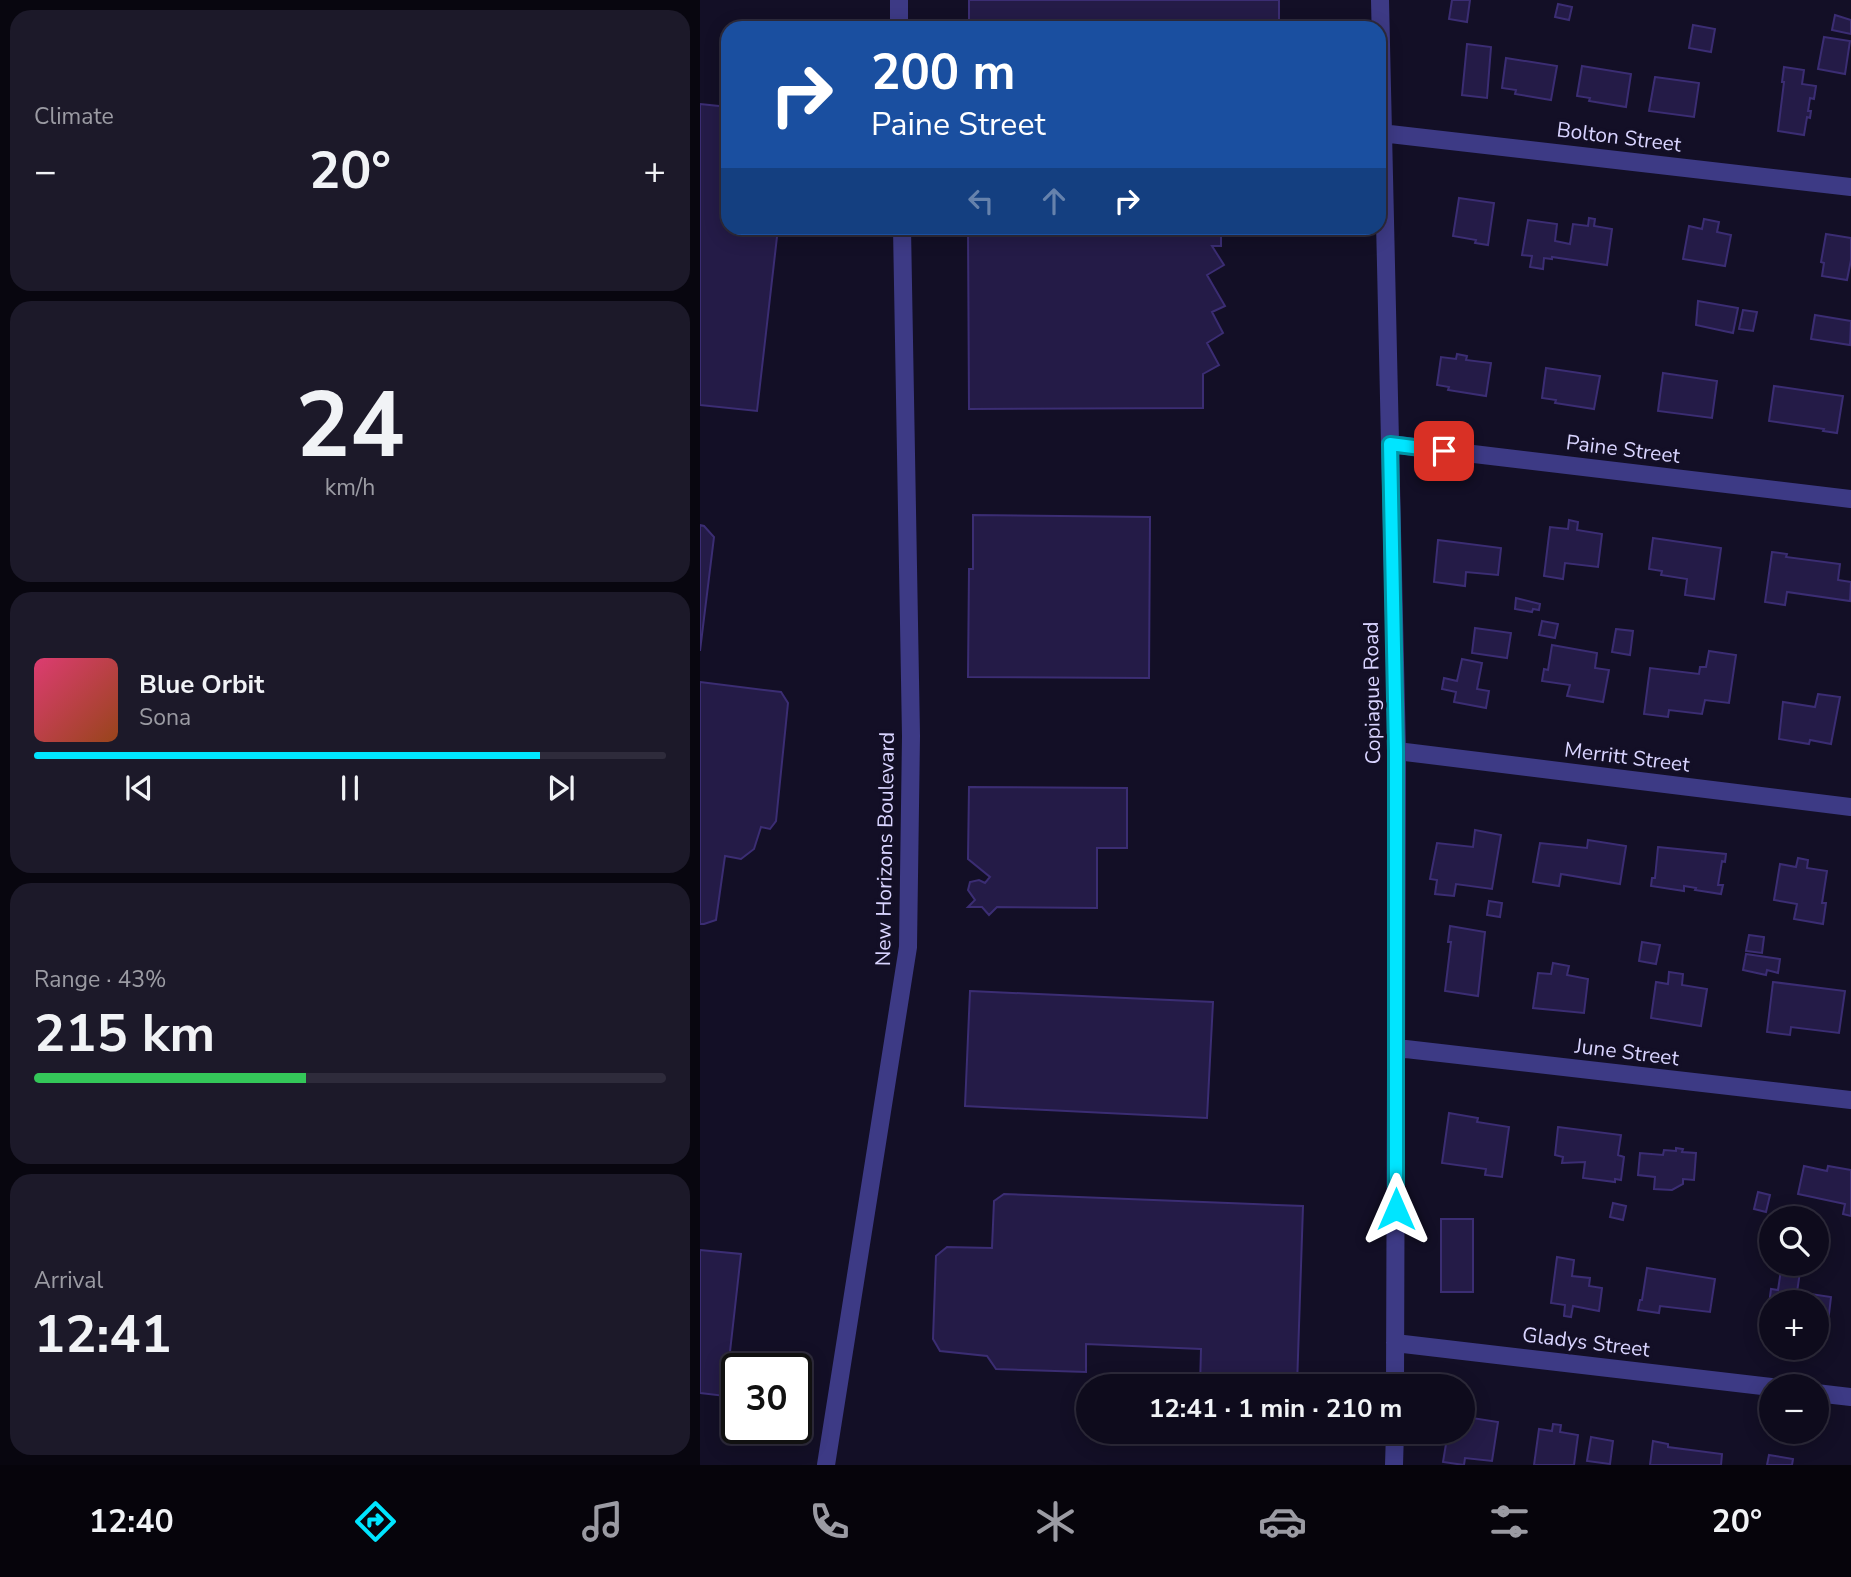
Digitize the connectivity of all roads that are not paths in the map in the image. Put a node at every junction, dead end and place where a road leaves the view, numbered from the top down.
1 (899, 0) edge
2 (1380, 0) edge
3 (899, 21) edge
4 (1380, 21) edge
5 (1386, 133) edge
6 (1851, 187) edge
7 (902, 235) edge
8 (1384, 235) edge
9 (1390, 444) junction
10 (1851, 499) edge
11 (1396, 751) junction
12 (1851, 807) edge
13 (1397, 1048) junction
14 (1851, 1100) edge
15 (1395, 1343) junction
16 (1395, 1374) edge
17 (1759, 1386) edge
18 (1829, 1394) edge
19 (1851, 1397) edge
20 (1395, 1444) edge
21 (826, 1465) edge
22 (1394, 1465) edge

1 - 3 street
2 - 4 street, Copiague Road
5 - 6 street, Bolton Street
7 - 21 street, New Horizons Boulevard
8 - 9 street, Copiague Road
9 - 10 street, Paine Street
9 - 11 street, Copiague Road
11 - 12 street, Merritt Street
11 - 13 street, Copiague Road
13 - 14 street, June Street
13 - 15 street, Copiague Road
15 - 16 street, Copiague Road
15 - 17 street, Gladys Street
18 - 19 street
20 - 22 street

